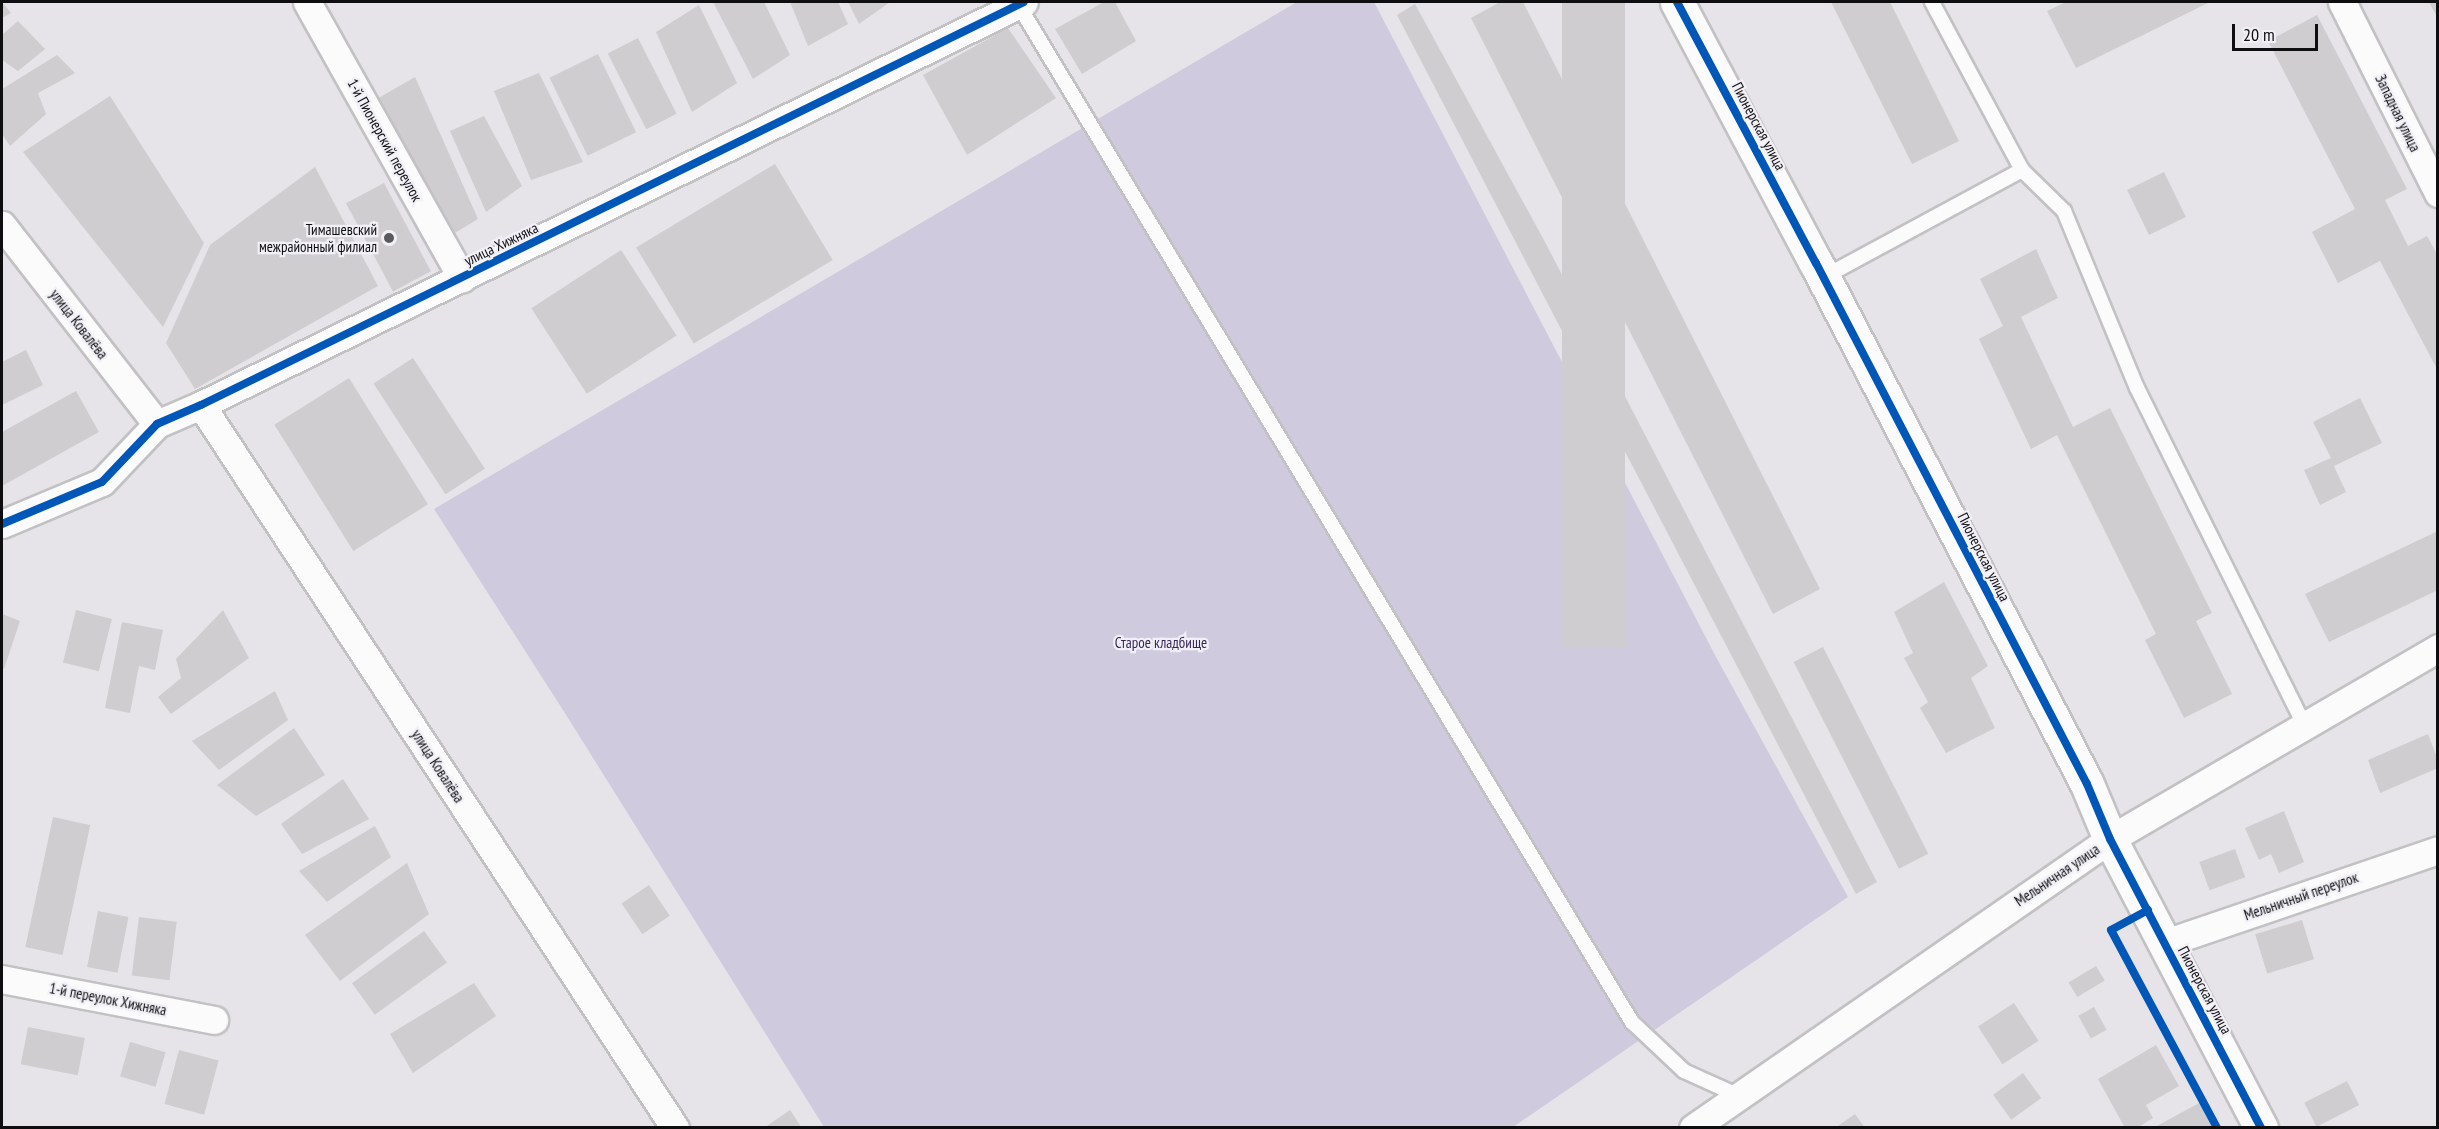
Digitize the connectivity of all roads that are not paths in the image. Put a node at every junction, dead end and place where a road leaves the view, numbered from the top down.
1 (307, 2) edge
2 (1677, 2) edge
3 (1932, 2) edge
4 (2342, 2) edge
5 (1022, 4) edge
6 (2022, 171) junction
7 (2438, 193) edge
8 (2, 225) edge
9 (1824, 277) junction
10 (462, 278) junction
11 (201, 405) junction
12 (158, 424) junction
13 (2, 524) edge
14 (2438, 648) edge
15 (2304, 725) junction
16 (2110, 839) junction
17 (2438, 849) edge
18 (2165, 943) junction
19 (2, 979) edge
20 (214, 1020) dead end
21 (1737, 1095) junction
22 (675, 1128) edge
23 (1693, 1128) edge
24 (2261, 1128) edge

1 - 10 street, 1-й Пионерский переулок
2 - 9 street, Пионерская улица
3 - 6 lane
4 - 7 street, Западная улица
5 - 10 street, улица Хижняка
5 - 21 lane
6 - 9 lane
6 - 15 lane
8 - 12 street, улица Ковалёва
9 - 16 street, Пионерская улица
10 - 11 street, улица Хижняка
11 - 12 street, улица Хижняка
11 - 22 street, улица Ковалёва
12 - 13 street, улица Хижняка
14 - 15 street, Мельничная улица
15 - 16 street, Мельничная улица
16 - 18 street, Пионерская улица
16 - 21 street, Мельничная улица
17 - 18 street, Мельничный переулок
18 - 24 street, Пионерская улица
19 - 20 street, 1-й переулок Хижняка
21 - 23 street, Мельничная улица

